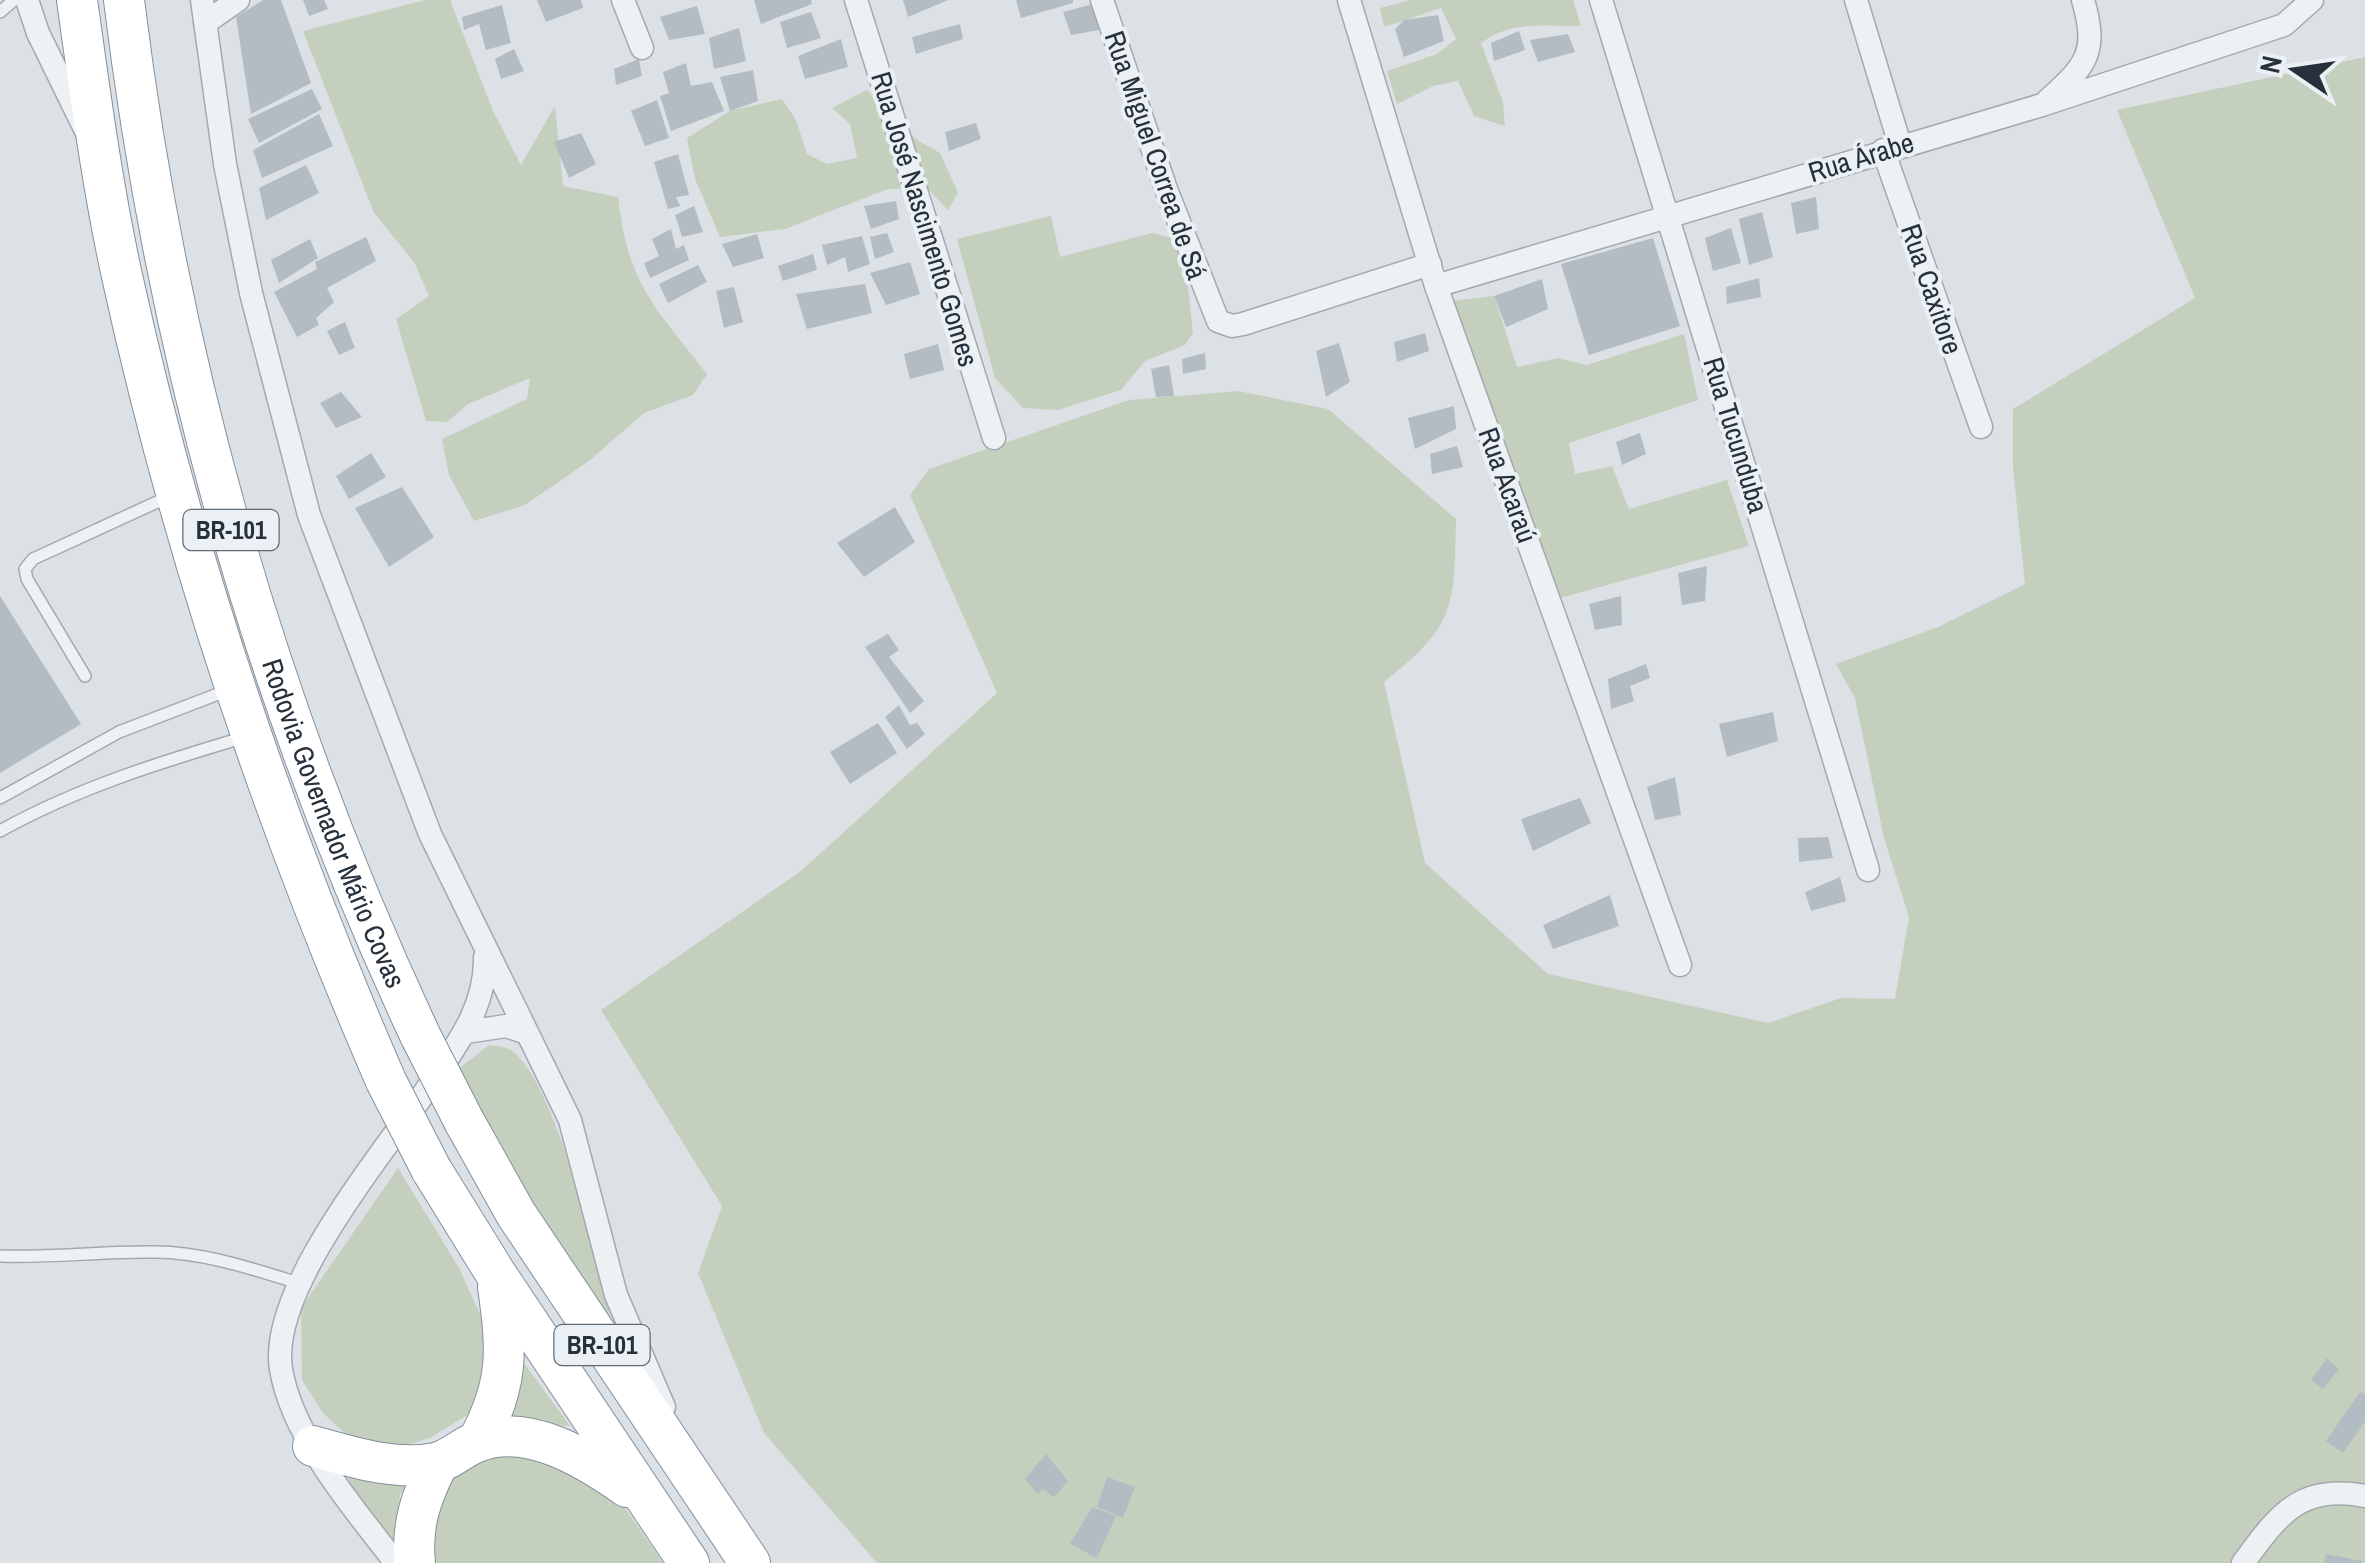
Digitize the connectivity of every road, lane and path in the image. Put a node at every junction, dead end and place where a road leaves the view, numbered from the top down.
1 (14, 0) edge
2 (27, 0) edge
3 (77, 0) edge
4 (124, 0) edge
5 (238, 0) edge
6 (624, 0) edge
7 (856, 0) edge
8 (1102, 0) edge
9 (1348, 0) edge
10 (1601, 0) edge
11 (1856, 0) edge
12 (2083, 0) edge
13 (2098, 0) edge
14 (2312, 0) edge
15 (204, 11) edge
16 (0, 12) edge
17 (2091, 42) junction
18 (642, 48) dead end
19 (2042, 105) junction
20 (1891, 148) junction
21 (102, 164) junction
22 (1669, 215) junction
23 (1433, 275) junction
24 (1210, 311) joint
25 (1981, 426) dead end
26 (994, 438) dead end
27 (177, 493) junction
28 (85, 676) dead end
29 (233, 688) junction
30 (249, 736) junction
31 (0, 798) edge
32 (0, 831) edge
33 (1868, 870) dead end
34 (485, 948) junction
35 (1680, 965) dead end
36 (466, 1032) junction
37 (526, 1033) junction
38 (0, 1256) edge
39 (496, 1274) junction
40 (298, 1283) junction
41 (478, 1440) junction
42 (313, 1446) junction
43 (438, 1463) junction
44 (2365, 1496) edge
45 (643, 1498) junction
46 (711, 1505) junction
47 (396, 1563) edge
48 (416, 1563) edge
49 (690, 1563) edge
50 (750, 1563) edge
51 (2243, 1563) edge

1 - 16 lane
2 - 21 street
3 - 21 highway, Rodovia Governador Mário Covas / BR-101
4 - 46 highway, Rodovia Governador Mário Covas / BR-101, bridge
5 - 15 street
6 - 18 street
7 - 26 street, Rua José Nascimento Gomes
8 - 24 street, Rua Miguel Correa de Sá
9 - 23 street, Rua Acaraú
10 - 22 street, Rua Tucunduba
11 - 20 street, Rua Caxitore
12 - 17 street
13 - 17 street
14 - 19 street, Rua Árabe
15 - 34 street
17 - 19 street
19 - 20 street, Rua Árabe
20 - 22 street, Rua Árabe
20 - 25 street, Rua Caxitore
21 - 27 highway, Rodovia Governador Mário Covas / BR-101
22 - 23 street, Rua Árabe
22 - 33 street, Rua Tucunduba
23 - 24 street, Rua Árabe
23 - 35 street, Rua Acaraú
27 - 28 lane
27 - 29 highway, Rodovia Governador Mário Covas / BR-101
29 - 30 highway, Rodovia Governador Mário Covas / BR-101
29 - 31 lane
30 - 32 lane
30 - 39 highway, Rodovia Governador Mário Covas / BR-101, bridge
34 - 36 street
34 - 37 street
36 - 37 street
36 - 40 street
37 - 46 street
38 - 40 lane
39 - 41 highway
39 - 45 highway, Rodovia Governador Mário Covas / BR-101
40 - 42 street
41 - 43 highway
41 - 45 highway
42 - 43 highway
42 - 47 street
43 - 48 highway
44 - 51 street
45 - 49 highway, Rodovia Governador Mário Covas / BR-101
46 - 50 highway, Rodovia Governador Mário Covas / BR-101

